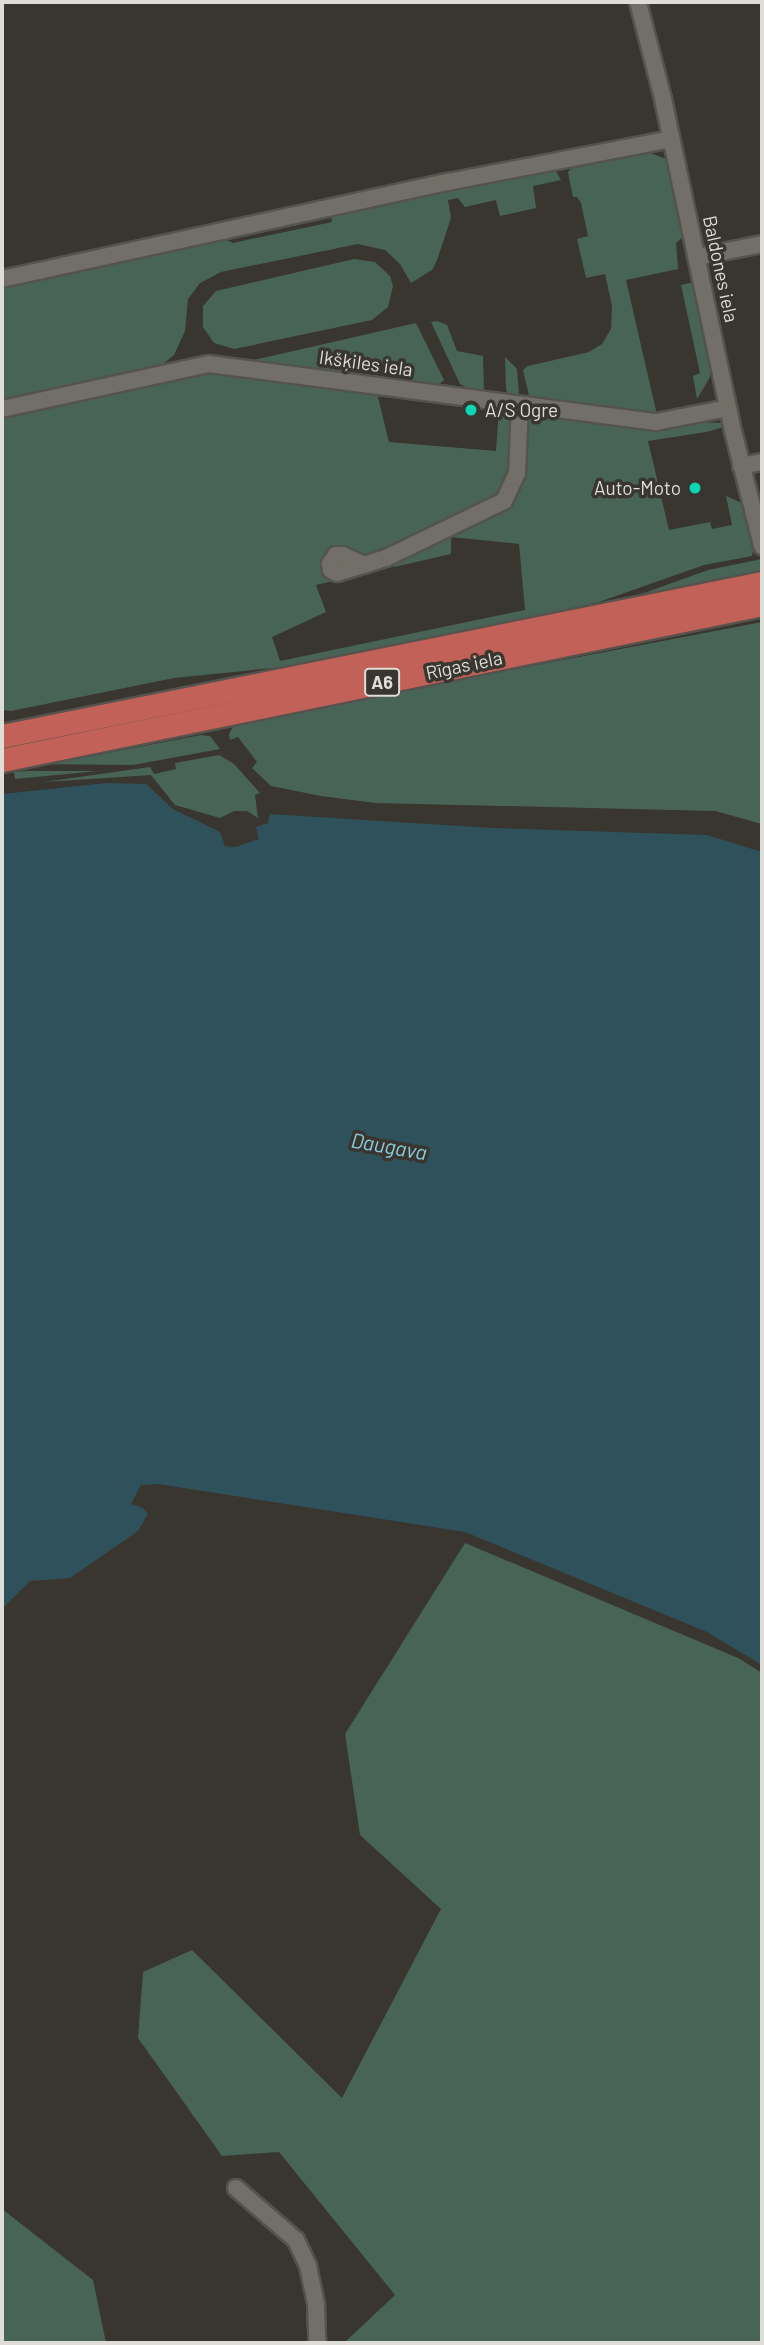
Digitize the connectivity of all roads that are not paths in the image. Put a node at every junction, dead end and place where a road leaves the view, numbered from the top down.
1 (638, 2) edge
2 (671, 139) junction
3 (762, 244) edge
4 (697, 257) junction
5 (2, 279) edge
6 (520, 405) junction
7 (728, 408) junction
8 (2, 409) edge
9 (762, 462) edge
10 (741, 466) junction
11 (762, 546) edge
12 (364, 565) dead end
13 (762, 583) edge
14 (762, 604) edge
15 (2, 736) edge
16 (2, 760) edge
17 (236, 2188) dead end
18 (317, 2343) edge

1 - 2 street, Baldones iela
2 - 4 street, Baldones iela
2 - 5 street
3 - 4 street
4 - 7 street, Baldones iela
6 - 7 street, Ikšķiles iela
6 - 8 street, Ikšķiles iela
6 - 12 street
7 - 10 street, Baldones iela
9 - 10 street
10 - 11 street, Baldones iela
13 - 15 highway, Rīgas iela / A6
14 - 16 highway, Rīgas iela / A6
17 - 18 street

